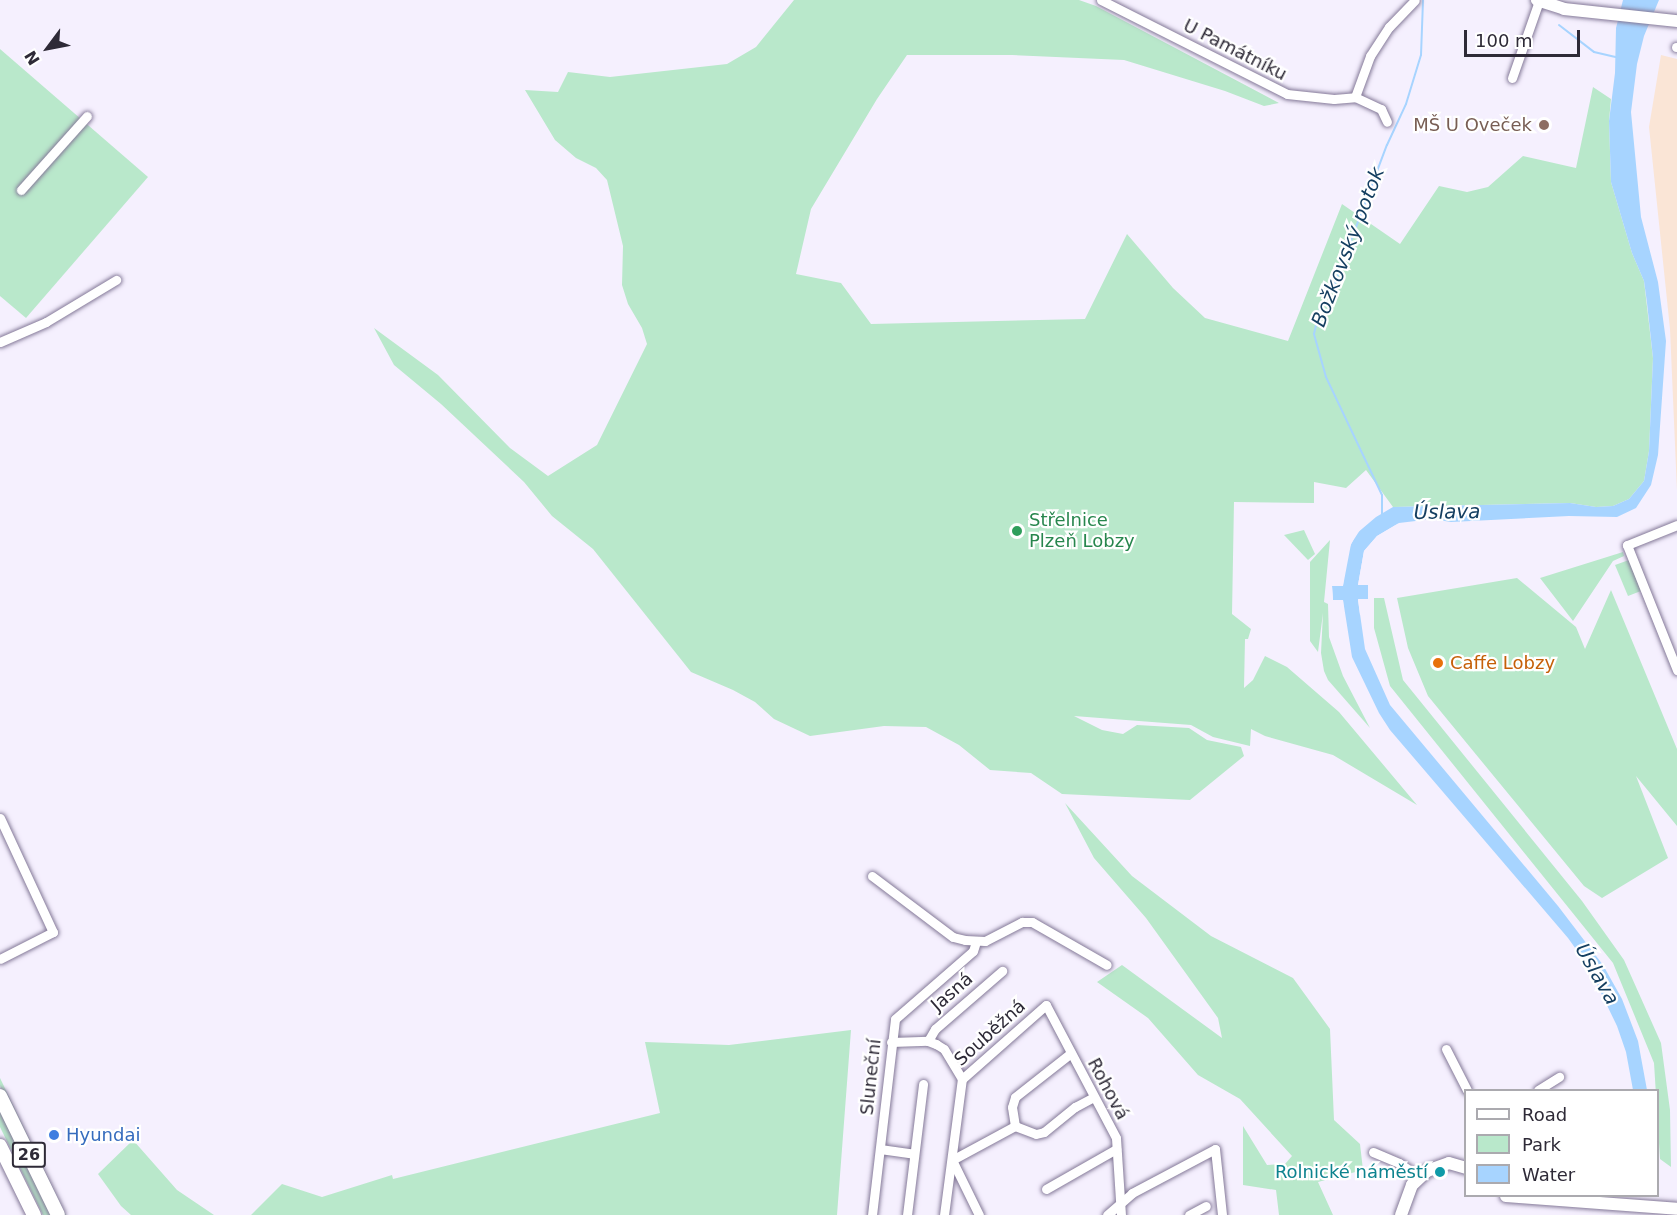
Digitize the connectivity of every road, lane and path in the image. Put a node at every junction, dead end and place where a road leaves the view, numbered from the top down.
1 (1101, 0) edge
2 (1415, 0) edge
3 (1538, 1) edge
4 (1588, 8) edge
5 (1673, 21) edge
6 (1512, 78) dead end
7 (1354, 97) junction
8 (87, 116) dead end
9 (1387, 122) dead end
10 (21, 190) dead end
11 (116, 280) dead end
12 (0, 342) edge
13 (1677, 525) edge
14 (1677, 670) edge
15 (0, 818) edge
16 (872, 876) dead end
17 (976, 942) junction
18 (0, 959) edge
19 (1107, 965) dead end
20 (1002, 971) dead end
21 (1046, 1005) joint
22 (927, 1041) junction
23 (891, 1042) junction
24 (1446, 1049) dead end
25 (1071, 1053) junction
26 (1559, 1077) dead end
27 (962, 1079) junction
28 (923, 1084) dead end
29 (1466, 1089) edge
30 (1540, 1089) edge
31 (0, 1096) edge
32 (1094, 1097) junction
33 (1015, 1126) junction
34 (0, 1146) edge
35 (880, 1149) junction
36 (1116, 1149) junction
37 (1373, 1152) dead end
38 (914, 1154) junction
39 (952, 1160) junction
40 (1464, 1167) edge
41 (1419, 1177) junction
42 (1046, 1189) dead end
43 (1518, 1197) edge
44 (1120, 1203) junction
45 (1206, 1206) dead end
46 (1677, 1209) edge
47 (33, 1215) edge
48 (58, 1215) edge
49 (872, 1215) edge
50 (907, 1215) edge
51 (944, 1215) edge
52 (978, 1215) edge
53 (1107, 1215) edge
54 (1121, 1215) edge
55 (1189, 1215) edge
56 (1222, 1215) edge
57 (1401, 1215) edge

1 - 7 street, U Památníku
2 - 7 street
3 - 4 street
3 - 6 street
4 - 5 street
7 - 9 street, U Památníku
8 - 10 street
11 - 12 street
13 - 14 street
15 - 18 street
16 - 17 street
17 - 19 street
17 - 23 street, Sluneční
20 - 22 street, Jasná
21 - 25 street, Rohová
21 - 27 street, Souběžná
22 - 23 street
22 - 27 street
23 - 35 street, Sluneční
24 - 29 street
25 - 32 street, Rohová
25 - 33 street
26 - 30 street
27 - 39 street, Souběžná
28 - 38 street
31 - 48 main road, 26
32 - 33 street
32 - 36 street, Rohová
33 - 39 street
34 - 47 main road, 26
35 - 38 street
35 - 49 street, Sluneční
36 - 42 street, Rohová
36 - 44 street
37 - 41 street
38 - 50 street
39 - 51 street, Souběžná
39 - 52 street
40 - 41 street
41 - 57 street
43 - 46 street
44 - 53 street
44 - 54 street
44 - 56 street
45 - 55 street

